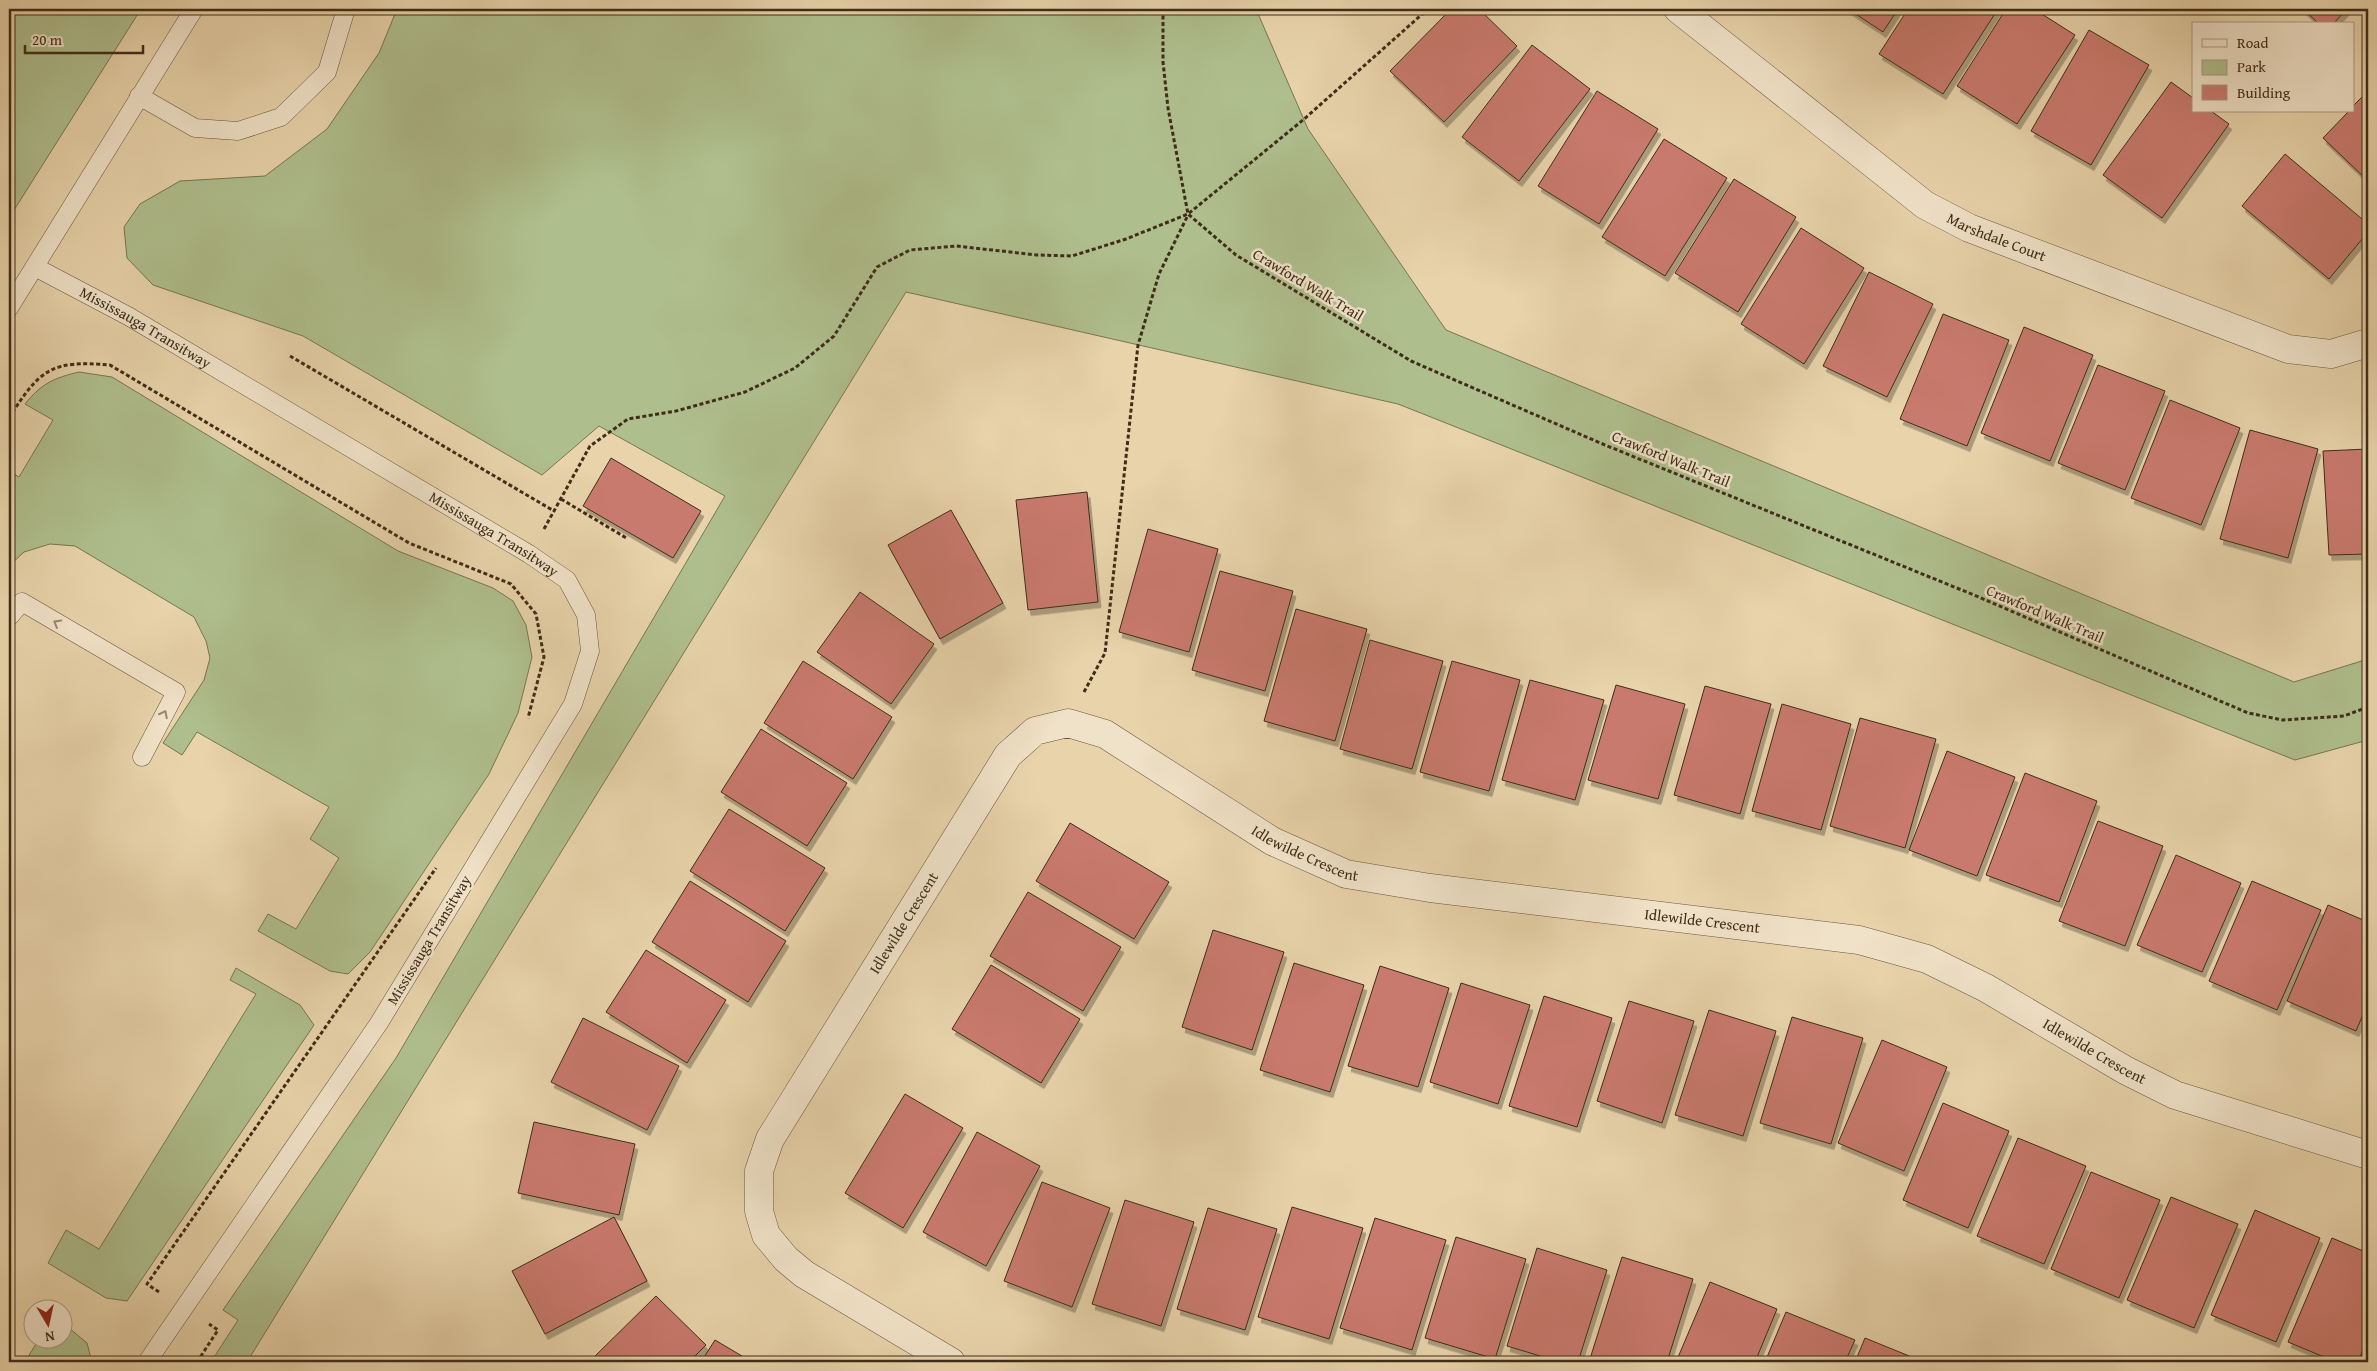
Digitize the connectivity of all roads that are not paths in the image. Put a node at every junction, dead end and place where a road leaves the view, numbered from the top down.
1 (194, 9) edge
2 (346, 9) edge
3 (1678, 9) edge
4 (139, 96) junction
5 (34, 267) junction
6 (9, 308) edge
7 (2368, 343) edge
8 (9, 617) edge
9 (142, 757) dead end
10 (2368, 1155) edge
11 (147, 1362) edge
12 (951, 1362) edge

1 - 4 lane
2 - 4 lane
3 - 7 street, Marshdale Court
4 - 5 lane
5 - 6 lane
5 - 11 lane, Mississauga Transitway
9 -> 8 lane
10 - 12 street, Idlewilde Crescent

